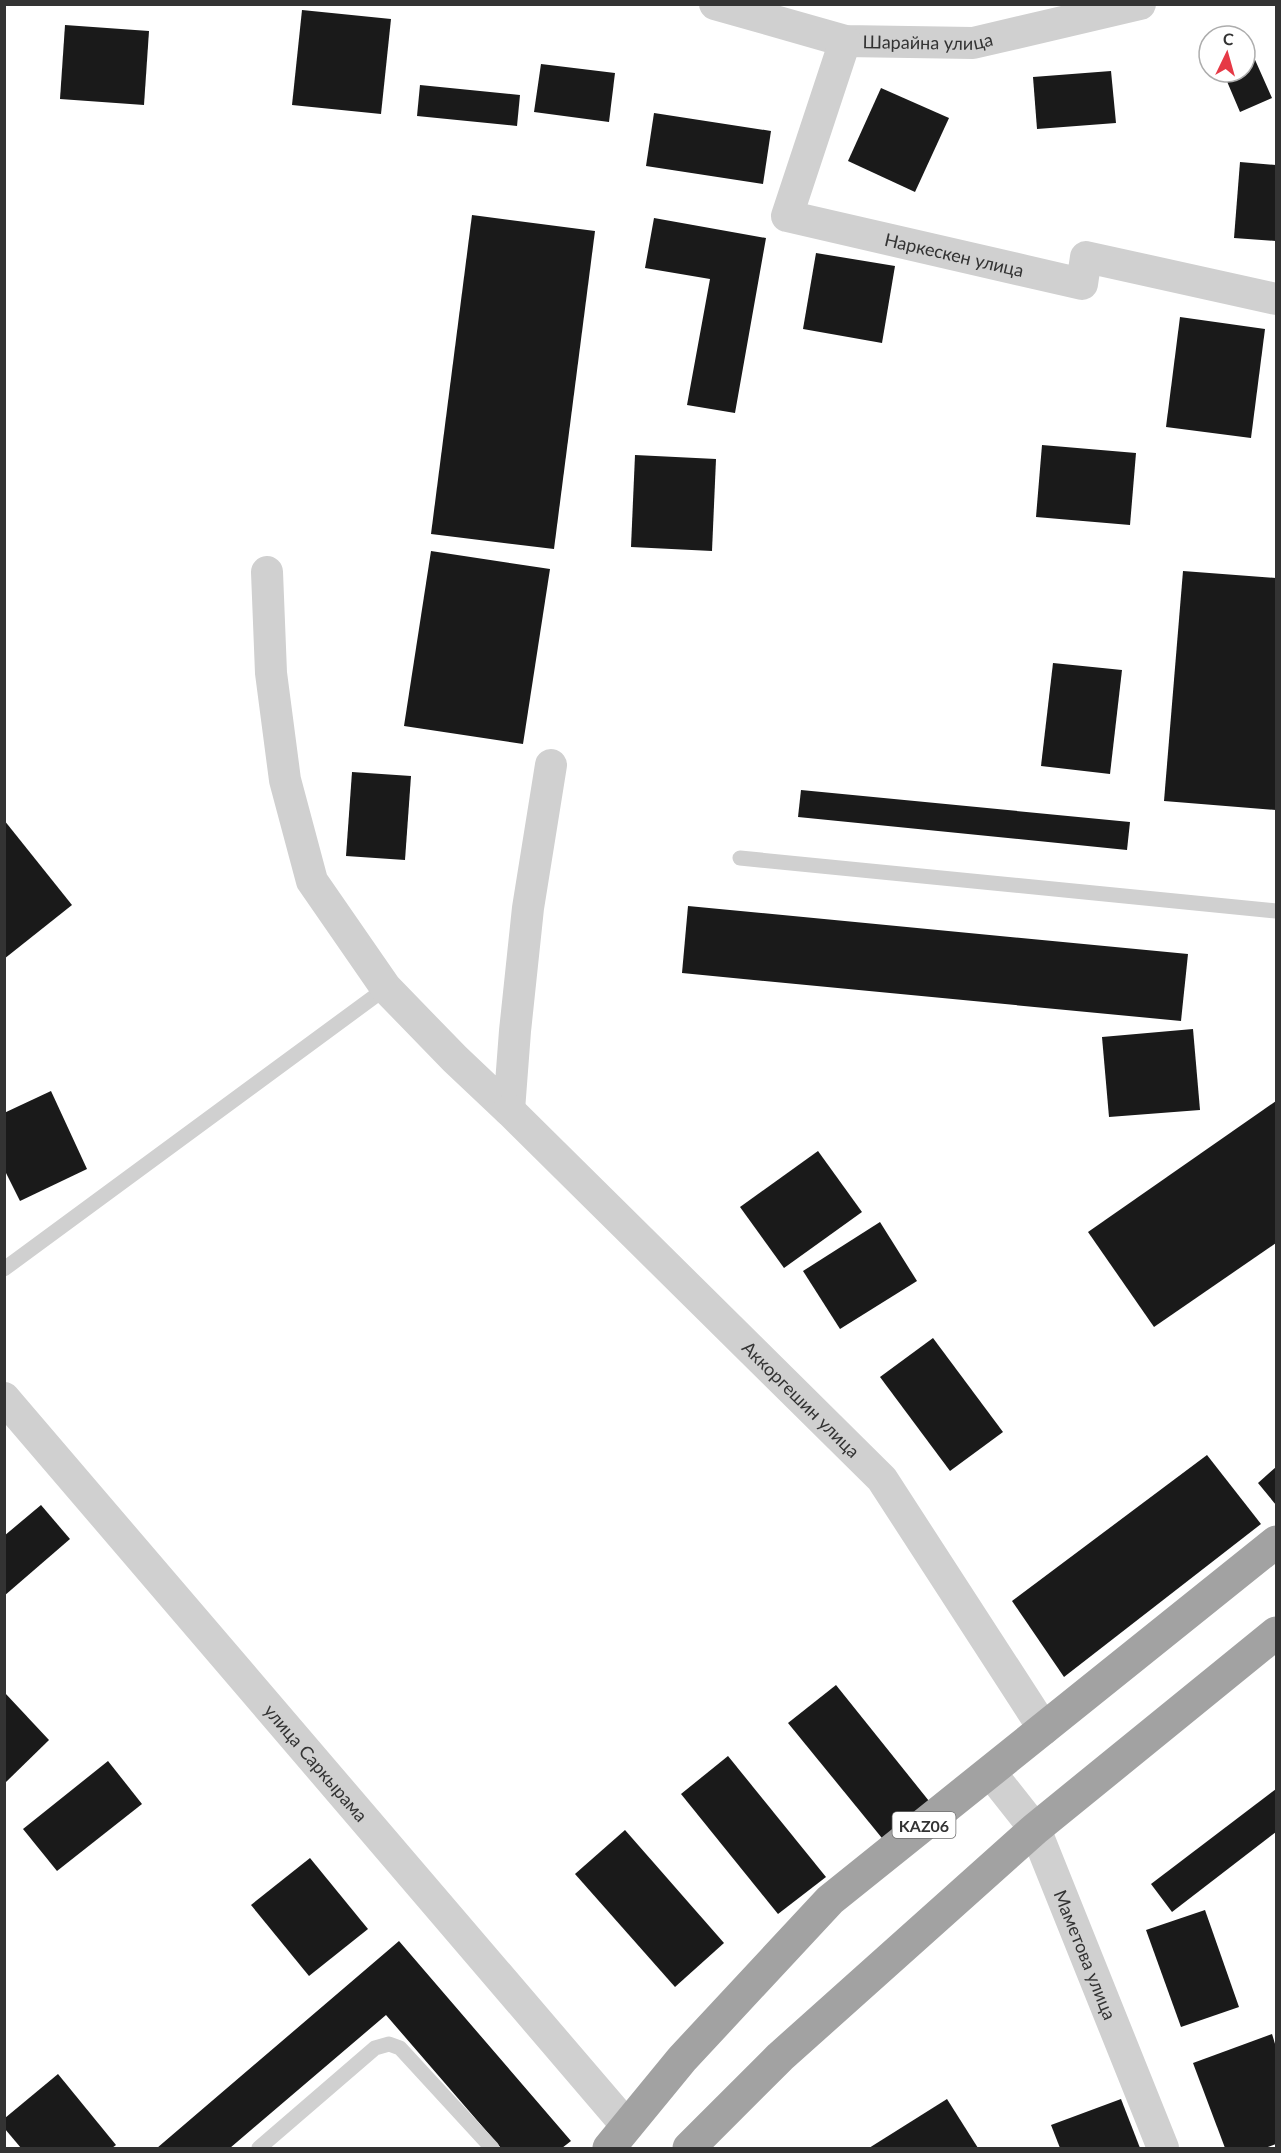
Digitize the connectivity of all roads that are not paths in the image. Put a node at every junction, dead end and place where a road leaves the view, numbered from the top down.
1 (715, 4) edge
2 (1140, 4) edge
3 (845, 41) junction
4 (1276, 298) edge
5 (267, 572) dead end
6 (551, 765) dead end
7 (740, 858) dead end
8 (1276, 911) edge
9 (386, 988) junction
10 (509, 1110) junction
11 (4, 1269) edge
12 (4, 1398) edge
13 (1276, 1542) edge
14 (1276, 1633) edge
15 (1044, 1729) junction
16 (990, 1772) junction
17 (1035, 1829) junction
18 (618, 2137) edge
19 (259, 2148) edge
20 (492, 2148) edge
21 (689, 2148) edge
22 (1163, 2148) edge

1 - 3 street, Шарайна улица
2 - 3 street, Шарайна улица
3 - 4 street, Наркескен улица
5 - 9 street, Аккоргешин улица
6 - 10 street
7 - 8 lane
9 - 10 street, Аккоргешин улица
9 - 11 lane
10 - 15 street, Аккоргешин улица
12 - 18 street, улица Саркырама
13 - 15 highway, KАZ06
14 - 17 highway
15 - 16 highway, KАZ06
16 - 17 street, Маметова улица
16 - 18 highway, KАZ06
17 - 21 highway
17 - 22 street, Маметова улица
19 - 20 lane

